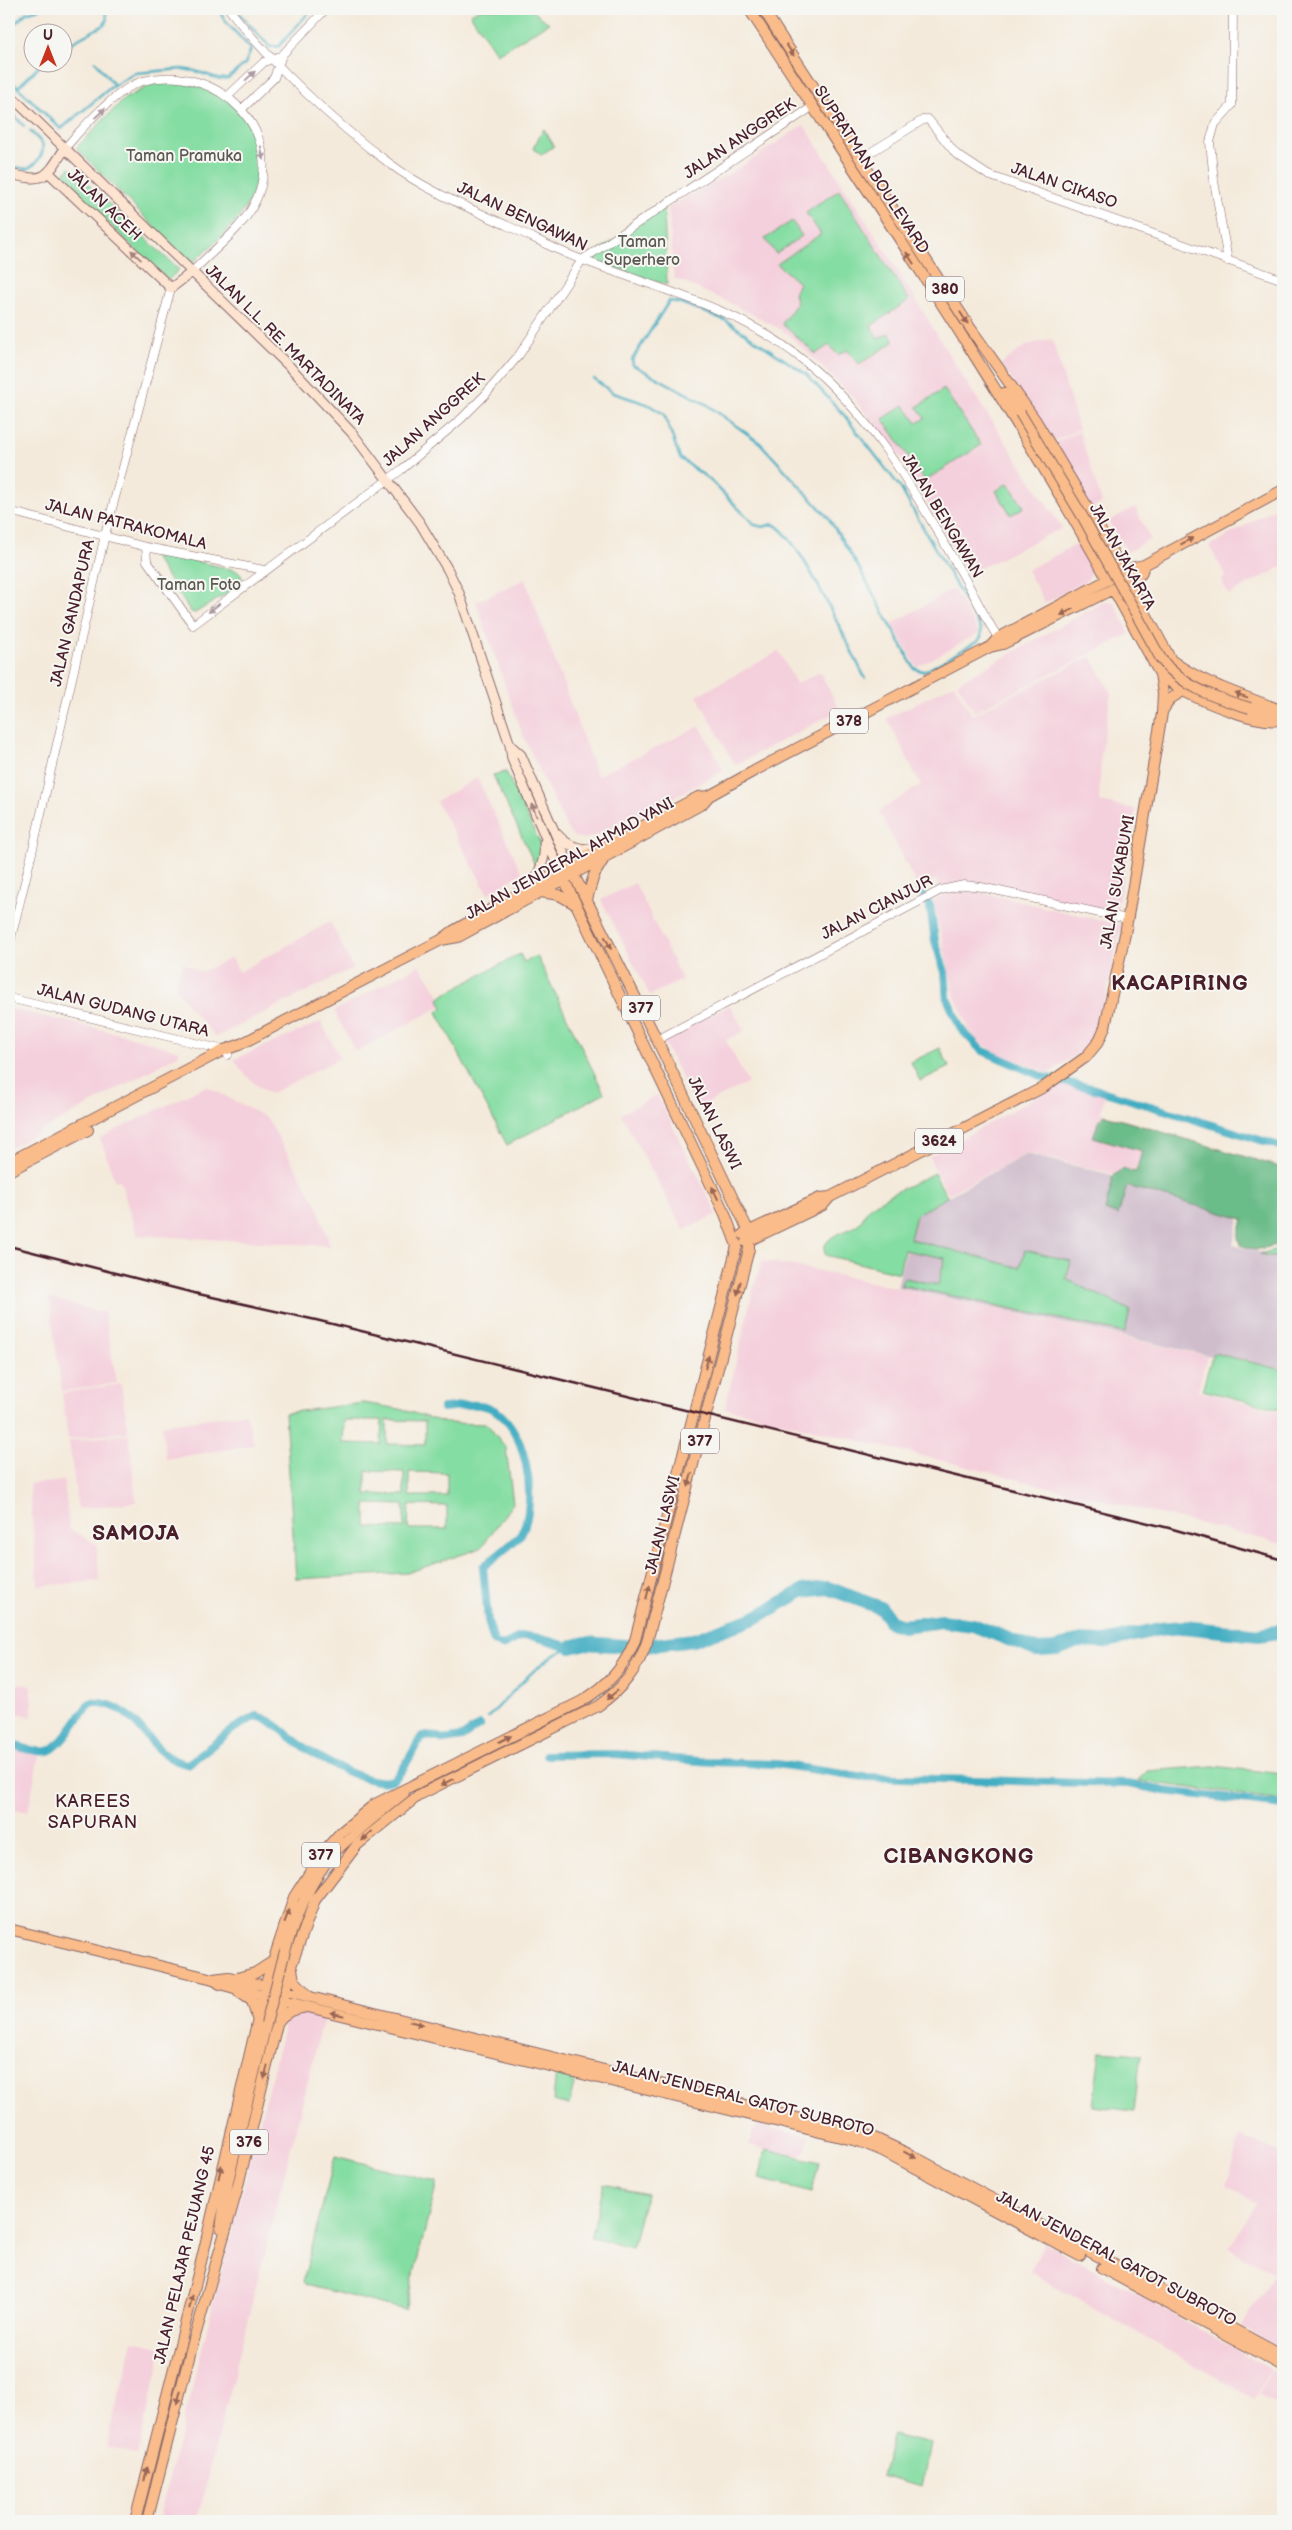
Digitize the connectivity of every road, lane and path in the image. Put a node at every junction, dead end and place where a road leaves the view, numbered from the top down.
1 (229, 9) edge
2 (326, 9) edge
3 (749, 9) edge
4 (763, 9) edge
5 (1233, 9) edge
6 (282, 55) junction
7 (273, 57) junction
8 (280, 65) junction
9 (9, 94) edge
10 (228, 96) junction
11 (812, 107) junction
12 (242, 109) junction
13 (65, 148) junction
14 (860, 159) junction
15 (48, 172) junction
16 (9, 174) edge
17 (582, 260) junction
18 (1228, 260) junction
19 (192, 272) junction
20 (1283, 280) edge
21 (171, 288) junction
22 (976, 357) junction
23 (388, 480) junction
24 (1283, 490) edge
25 (9, 511) edge
26 (105, 535) junction
27 (146, 547) junction
28 (1144, 565) junction
29 (238, 566) junction
30 (1121, 568) junction
31 (264, 570) junction
32 (1106, 576) junction
33 (1129, 582) junction
34 (244, 584) junction
35 (1111, 590) junction
36 (1003, 641) junction
37 (1160, 674) junction
38 (1184, 691) junction
39 (1162, 713) junction
40 (1283, 718) edge
41 (510, 745) junction
42 (553, 830) junction
43 (544, 835) junction
44 (606, 850) junction
45 (571, 869) junction
46 (562, 875) junction
47 (541, 892) junction
48 (520, 894) junction
49 (586, 899) junction
50 (576, 904) junction
51 (1127, 919) junction
52 (441, 940) junction
53 (9, 946) edge
54 (9, 998) edge
55 (657, 1040) junction
56 (226, 1052) junction
57 (130, 1104) junction
58 (9, 1162) edge
59 (9, 1171) edge
60 (750, 1236) junction
61 (737, 1241) junction
62 (414, 1785) junction
63 (420, 1795) junction
64 (377, 1816) junction
65 (9, 1929) edge
66 (285, 1951) joint
67 (272, 1962) junction
68 (291, 1966) junction
69 (232, 1983) junction
70 (264, 1991) junction
71 (284, 1996) junction
72 (309, 2002) junction
73 (267, 2022) junction
74 (228, 2181) junction
75 (203, 2254) junction
76 (216, 2259) junction
77 (1283, 2356) edge
78 (1283, 2366) edge
79 (134, 2521) edge
80 (147, 2521) edge

1 - 7 street, JALAN BENGAWAN
2 - 6 street
3 - 11 main road, SUPRATMAN BOULEVARD / 380
4 -> 14 main road, SUPRATMAN BOULEVARD / 380
5 - 18 street
6 - 7 street
6 - 8 street
7 - 8 street, JALAN BENGAWAN
10 -> 7 street
8 - 12 street
8 - 17 street, JALAN BENGAWAN
9 - 13 main road, JALAN L.L. RE. MARTADINATA
10 - 12 street
13 -> 10 street
11 - 17 street, JALAN ANGGREK
22 -> 11 main road, SUPRATMAN BOULEVARD / 380
12 -> 19 street
13 - 15 main road
13 - 19 main road, JALAN L.L. RE. MARTADINATA
14 - 18 street, JALAN CIKASO
14 -> 30 main road, SUPRATMAN BOULEVARD / 380
15 - 16 main road, JALAN ACEH
21 -> 15 main road, JALAN ACEH
17 - 23 street, JALAN ANGGREK
17 - 36 street, JALAN BENGAWAN
18 - 20 street, JALAN CIKASO
19 - 21 main road
19 - 23 main road, JALAN L.L. RE. MARTADINATA
21 - 26 street, JALAN GANDAPURA
22 - 32 main road, SUPRATMAN BOULEVARD / 380
22 - 40 main road, JALAN JAKARTA, bridge
23 - 31 street, JALAN ANGGREK
23 - 41 main road, JALAN L.L. RE. MARTADINATA
28 -> 24 main road, JALAN JENDERAL AHMAD YANI
25 - 26 street, JALAN PATRAKOMALA
26 - 27 street, JALAN PATRAKOMALA
26 - 53 street, JALAN GANDAPURA
27 - 29 street, JALAN PATRAKOMALA
34 -> 27 street, JALAN ANGGREK
28 - 30 main road, JALAN JENDERAL AHMAD YANI
28 - 33 main road, JALAN JENDERAL AHMAD YANI
29 - 31 street, JALAN PATRAKOMALA
29 - 34 street
30 - 32 main road, JALAN JENDERAL AHMAD YANI
30 - 33 main road, JALAN JAKARTA / 380
31 - 34 street, JALAN ANGGREK
32 - 36 main road, JALAN JENDERAL AHMAD YANI
33 - 35 main road, JALAN JENDERAL AHMAD YANI
40 -> 33 main road, JALAN JAKARTA
35 -> 36 main road, JALAN JENDERAL AHMAD YANI
35 - 37 main road, JALAN JAKARTA
36 - 44 main road, JALAN JENDERAL AHMAD YANI / 378
37 - 38 main road, JALAN JAKARTA
37 - 39 main road, JALAN SUKABUMI / 3624
38 - 39 main road
38 - 40 main road, JALAN JAKARTA
39 - 51 main road, JALAN SUKABUMI / 3624
41 - 42 main road, JALAN L.L. RE. MARTADINATA
43 -> 41 main road, JALAN L.L. RE. MARTADINATA
42 - 44 main road
42 - 45 main road, JALAN L.L. RE. MARTADINATA
43 - 46 main road, JALAN L.L. RE. MARTADINATA
43 - 48 main road
44 - 45 main road, JALAN JENDERAL AHMAD YANI / 378
44 - 49 main road
45 - 46 main road, JALAN JENDERAL AHMAD YANI / 378
45 - 49 main road, JALAN LASWI / 377
46 - 47 main road, JALAN JENDERAL AHMAD YANI
46 - 48 main road, JALAN JENDERAL AHMAD YANI
46 - 50 main road, JALAN LASWI / 377
47 - 50 main road
47 - 52 main road, JALAN JENDERAL AHMAD YANI
48 - 52 main road, JALAN JENDERAL AHMAD YANI
49 -> 55 main road, JALAN LASWI / 377
61 -> 50 main road, JALAN LASWI / 377
51 - 55 street, JALAN CIANJUR
51 - 60 main road, JALAN SUKABUMI / 3624
52 - 56 main road, JALAN JENDERAL AHMAD YANI
54 - 56 street, JALAN GUDANG UTARA
55 - 60 main road, JALAN LASWI / 377
56 - 57 main road, JALAN JENDERAL AHMAD YANI
57 - 58 main road, JALAN JENDERAL AHMAD YANI
57 - 59 main road, JALAN JENDERAL AHMAD YANI
60 - 61 main road, JALAN SUKABUMI / 3624
60 -> 63 main road, JALAN LASWI / 377
62 -> 61 main road, JALAN LASWI / 377
62 - 64 main road, 377
67 -> 62 main road, JALAN LASWI / 377
63 - 64 main road, 377
63 -> 68 main road, JALAN LASWI / 377
64 - 66 main road, 377
65 - 69 main road, JALAN JENDERAL GATOT SUBROTO
66 - 73 main road, 376, bridge
67 - 69 main road
67 - 70 main road, JALAN LASWI / 377
68 - 71 main road, JALAN LASWI / 377
68 - 72 main road
69 - 70 main road, JALAN JENDERAL GATOT SUBROTO
69 - 73 main road
70 - 71 main road, JALAN JENDERAL GATOT SUBROTO
70 - 73 main road, JALAN PELAJAR PEJUANG 45 / 376
71 - 72 main road, JALAN JENDERAL GATOT SUBROTO
71 - 73 main road, JALAN PELAJAR PEJUANG 45 / 376
72 - 73 main road
72 -> 77 main road, JALAN JENDERAL GATOT SUBROTO
78 -> 72 main road, JALAN JENDERAL GATOT SUBROTO
73 - 74 main road, 376
75 -> 73 main road, JALAN PELAJAR PEJUANG 45 / 376
73 -> 76 main road, JALAN PELAJAR PEJUANG 45 / 376
74 - 75 main road, 376
74 - 76 main road, 376
79 -> 75 main road, JALAN PELAJAR PEJUANG 45 / 376
76 -> 80 main road, JALAN PELAJAR PEJUANG 45 / 376

